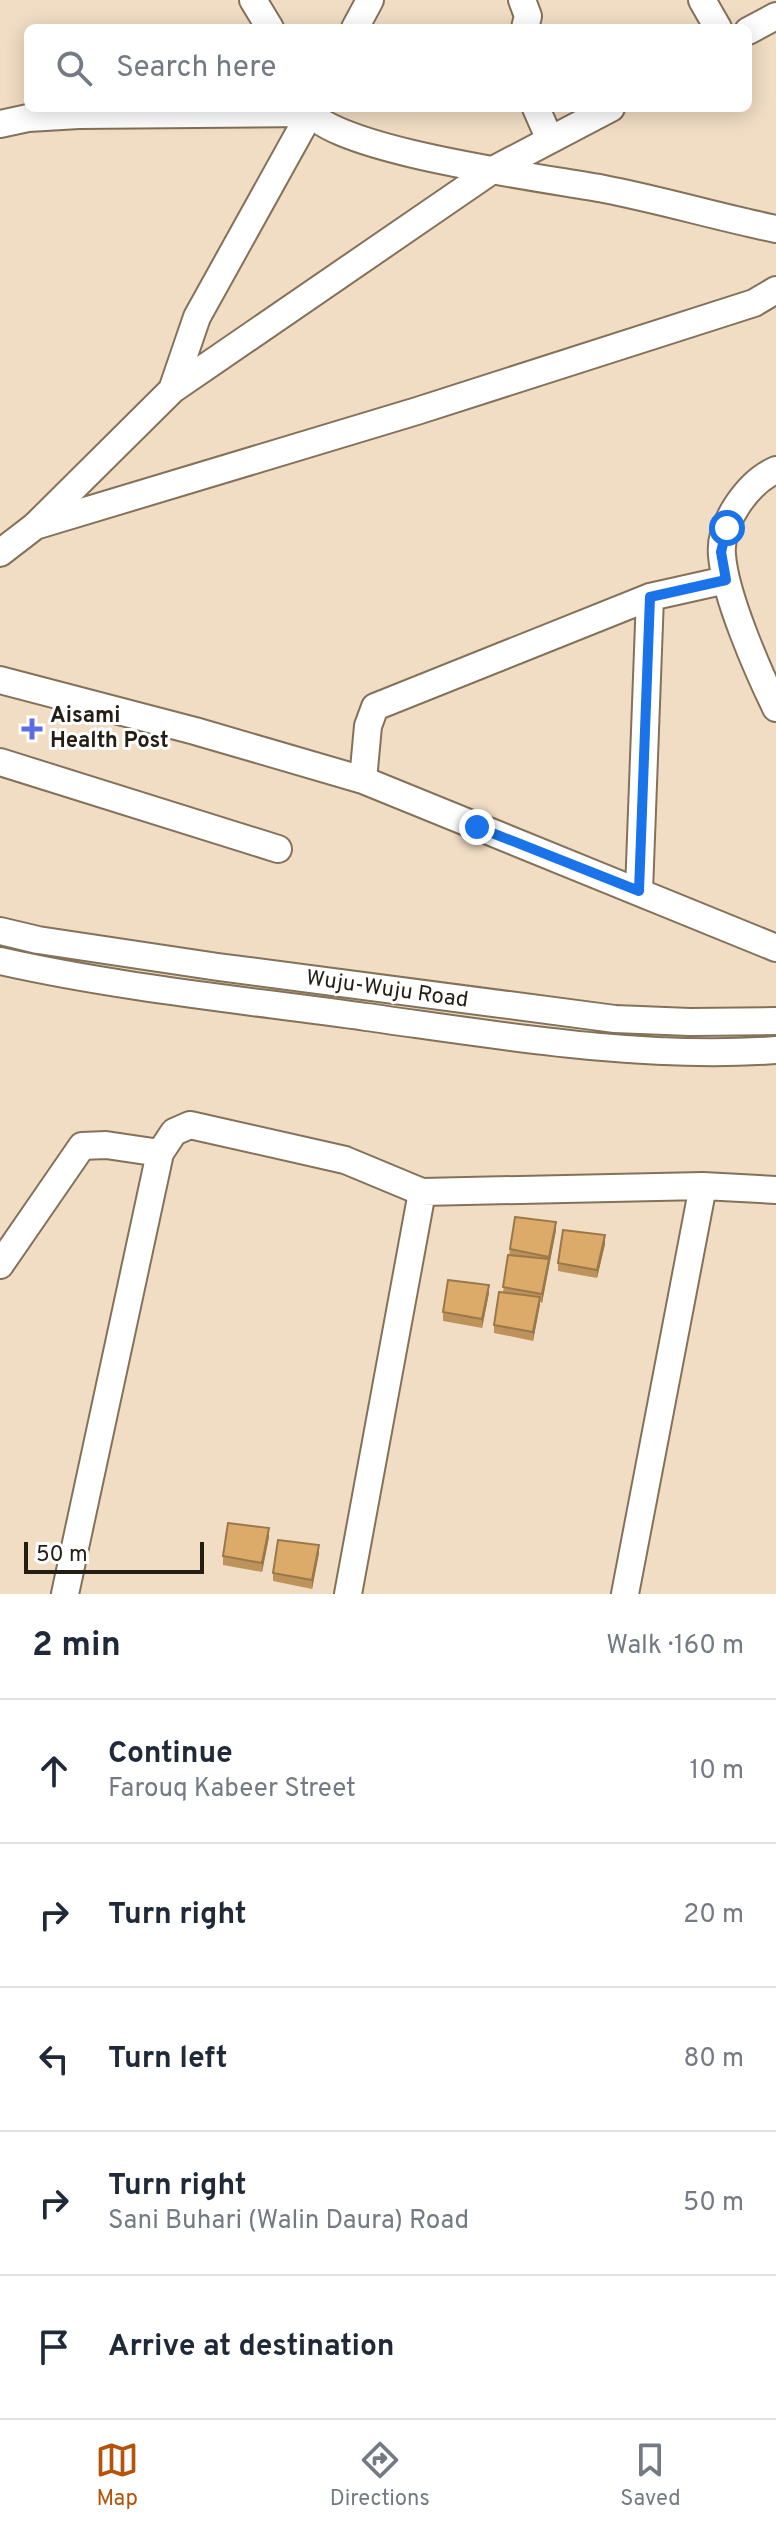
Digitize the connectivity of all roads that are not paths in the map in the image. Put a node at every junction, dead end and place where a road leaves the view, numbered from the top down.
1 (253, 0) edge
2 (370, 0) edge
3 (522, 0) edge
4 (702, 0) edge
5 (776, 16) edge
6 (268, 24) edge
7 (357, 24) edge
8 (526, 24) edge
9 (716, 24) edge
10 (752, 29) edge
11 (218, 112) edge
12 (309, 112) edge
13 (313, 112) edge
14 (538, 112) edge
15 (603, 112) edge
16 (0, 124) edge
17 (550, 140) junction
18 (491, 171) junction
19 (776, 229) edge
20 (776, 290) edge
21 (172, 390) junction
22 (776, 470) edge
23 (35, 526) junction
24 (0, 553) edge
25 (726, 580) junction
26 (650, 597) junction
27 (766, 660) edge
28 (0, 680) edge
29 (776, 708) edge
30 (0, 762) edge
31 (363, 780) junction
32 (278, 849) dead end
33 (639, 891) junction
34 (0, 931) edge
35 (776, 948) edge
36 (0, 961) edge
37 (776, 1021) edge
38 (776, 1050) edge
39 (160, 1153) junction
40 (703, 1186) junction
41 (776, 1190) edge
42 (422, 1192) junction
43 (0, 1265) edge
44 (65, 1594) edge
45 (348, 1594) edge
46 (625, 1594) edge

1 - 6 street
2 - 7 street
3 - 8 street
4 - 9 street
5 - 10 street
11 - 16 street
12 - 21 street
13 - 18 street
14 - 17 street
15 - 17 street
17 - 18 street
18 - 19 street
18 - 21 street
20 - 23 street
21 - 23 street
22 - 25 street
23 - 24 street
25 - 26 street
25 - 27 street
26 - 31 street
26 - 33 street
27 - 29 street
28 - 31 street
30 - 32 street
31 - 33 street
33 - 35 street
34 - 37 street, Wuju-Wuju Road
36 - 38 street, Wuju-Wuju Road
39 - 42 street
39 - 43 street
39 - 44 street
40 - 41 street
40 - 42 street
40 - 46 street
42 - 45 street

